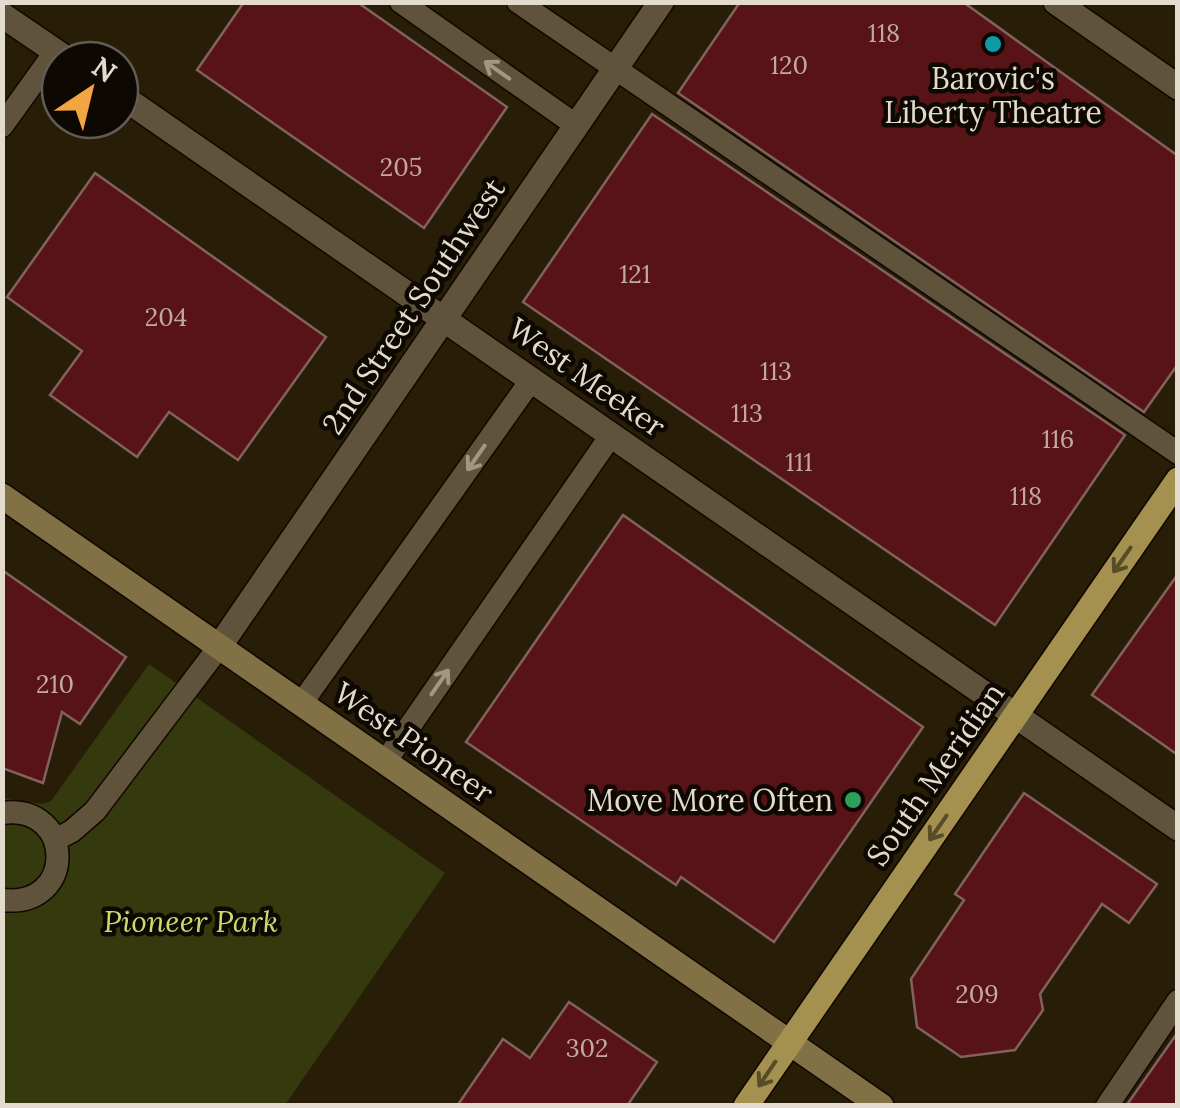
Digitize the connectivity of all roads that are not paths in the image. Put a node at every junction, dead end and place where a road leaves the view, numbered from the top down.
1 (401, 2) edge
2 (518, 2) edge
3 (662, 2) edge
4 (1056, 2) edge
5 (2, 15) edge
6 (40, 41) edge
7 (616, 69) junction
8 (40, 82) edge
9 (1178, 87) edge
10 (140, 109) edge
11 (2, 126) edge
12 (576, 126) junction
13 (445, 318) junction
14 (532, 378) junction
15 (612, 434) junction
16 (1178, 452) edge
17 (1178, 480) edge
18 (2, 496) edge
19 (218, 647) junction
20 (301, 704) junction
21 (1016, 715) junction
22 (384, 762) junction
23 (2, 813) edge
24 (1178, 828) edge
25 (55, 840) junction
26 (2, 900) edge
27 (1178, 1001) edge
28 (788, 1042) junction
29 (746, 1106) edge
30 (881, 1106) edge
31 (1107, 1106) edge

12 -> 1 lane
2 - 7 lane
3 - 7 street, 2nd Street Southwest
4 - 9 street
5 - 6 street
7 - 12 street, 2nd Street Southwest
7 - 16 lane
8 - 11 lane
10 - 13 street, West Meeker
12 - 13 street, 2nd Street Southwest
13 - 14 street, West Meeker
13 - 19 street, 2nd Street Southwest
14 - 15 street, West Meeker
14 -> 20 lane
15 - 21 street, West Meeker
22 -> 15 lane
17 -> 21 main road, South Meridian
18 - 19 main road, West Pioneer
19 - 20 main road, West Pioneer
19 - 25 lane
20 - 22 main road, West Pioneer
21 - 24 street, West Meeker
21 -> 28 main road, South Meridian
22 - 28 main road, West Pioneer
23 - 25 lane
25 - 26 lane
27 - 31 lane
28 -> 29 main road, South Meridian
28 - 30 main road, West Pioneer

